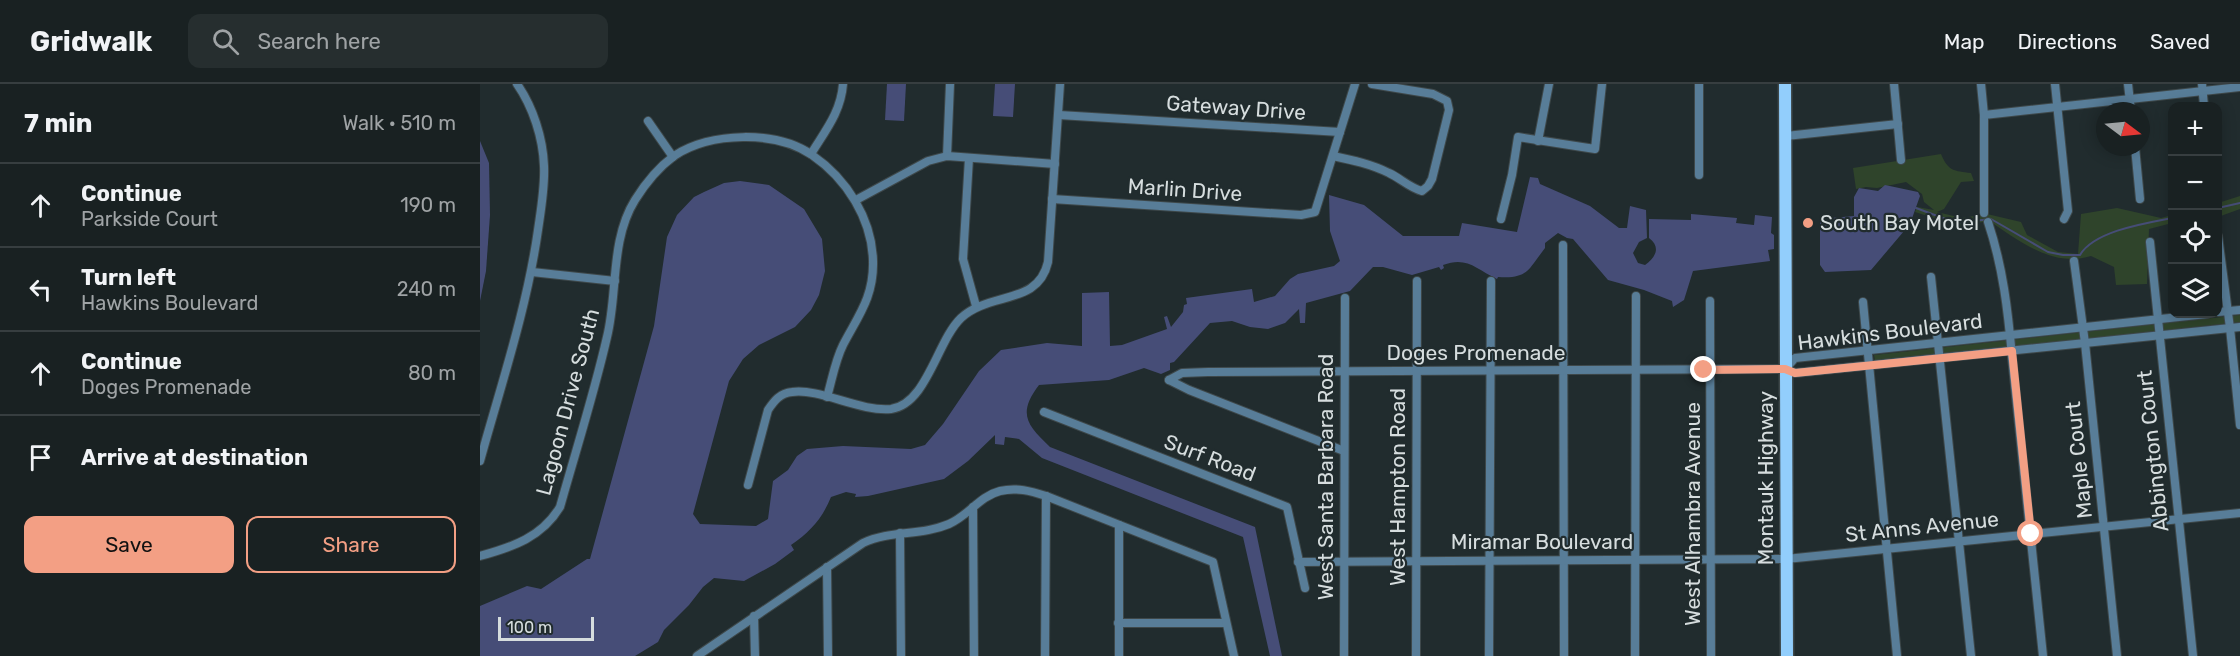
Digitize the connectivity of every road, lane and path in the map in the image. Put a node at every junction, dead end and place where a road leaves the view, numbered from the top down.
1 (517, 84) edge
2 (843, 84) edge
3 (951, 84) edge
4 (1060, 84) edge
5 (1355, 84) edge
6 (1371, 84) edge
7 (1549, 84) edge
8 (1602, 84) edge
9 (1699, 84) edge
10 (1785, 84) edge
11 (1894, 84) edge
12 (1981, 84) edge
13 (2055, 84) edge
14 (2128, 84) edge
15 (2240, 87) edge
16 (2202, 88) edge
17 (2130, 100) junction
18 (2058, 107) junction
19 (1059, 115) junction
20 (1984, 115) junction
21 (648, 121) dead end
22 (1898, 124) junction
23 (1340, 132) junction
24 (1785, 136) junction
25 (1538, 141) junction
26 (812, 154) junction
27 (947, 156) junction
28 (1333, 156) junction
29 (2136, 156) edge
30 (673, 157) junction
31 (969, 158) junction
32 (1901, 160) dead end
33 (1055, 164) junction
34 (1699, 175) dead end
35 (1052, 199) junction
36 (2140, 199) dead end
37 (855, 200) junction
38 (1984, 213) dead end
39 (1501, 219) dead end
40 (2064, 219) dead end
41 (1988, 222) dead end
42 (2150, 242) dead end
43 (1563, 245) dead end
44 (2074, 261) dead end
45 (2221, 264) edge
46 (532, 272) junction
47 (1931, 277) dead end
48 (615, 281) junction
49 (1417, 281) dead end
50 (1491, 281) dead end
51 (1636, 296) dead end
52 (1345, 298) dead end
53 (1710, 301) dead end
54 (1863, 302) dead end
55 (976, 306) junction
56 (2240, 310) edge
57 (2222, 312) edge
58 (2227, 312) junction
59 (2168, 318) edge
60 (2157, 319) junction
61 (2083, 327) junction
62 (2240, 327) edge
63 (2230, 328) junction
64 (2012, 335) junction
65 (2159, 336) junction
66 (1938, 343) junction
67 (2085, 344) junction
68 (1868, 350) junction
69 (2012, 351) junction
70 (1940, 359) junction
71 (1869, 366) junction
72 (1785, 369) junction
73 (1565, 370) junction
74 (1711, 370) junction
75 (1636, 371) junction
76 (1344, 372) junction
77 (1416, 372) junction
78 (1490, 372) junction
79 (827, 397) junction
80 (1044, 412) dead end
81 (2240, 424) edge
82 (1344, 451) junction
83 (480, 461) edge
84 (748, 485) dead end
85 (1046, 496) junction
86 (973, 507) junction
87 (2240, 513) edge
88 (2178, 518) junction
89 (1119, 525) junction
90 (2103, 526) junction
91 (900, 533) junction
92 (2031, 534) junction
93 (1959, 541) junction
94 (1886, 548) junction
95 (480, 556) edge
96 (1711, 559) junction
97 (1786, 559) junction
98 (1564, 560) junction
99 (1635, 560) junction
100 (1416, 561) junction
101 (1489, 561) junction
102 (1298, 562) junction
103 (1344, 562) junction
104 (827, 567) junction
105 (1305, 588) dead end
106 (754, 616) junction
107 (1118, 623) junction
108 (1226, 623) junction
109 (698, 656) edge
110 (755, 656) edge
111 (828, 656) edge
112 (901, 656) edge
113 (974, 656) edge
114 (1045, 656) edge
115 (1119, 656) edge
116 (1234, 656) edge
117 (1344, 656) edge
118 (1416, 656) edge
119 (1489, 656) edge
120 (1564, 656) edge
121 (1635, 656) edge
122 (1711, 656) edge
123 (1786, 656) edge
124 (1897, 656) edge
125 (1971, 656) edge
126 (2043, 656) edge
127 (2117, 656) edge
128 (2193, 656) edge

1 - 46 street
2 - 26 street
3 - 27 street
4 - 19 street
5 - 23 street
6 - 28 street
7 - 25 street
8 - 25 street
9 - 34 street
10 - 24 main road, Montauk Highway
11 - 22 street
12 - 20 street
13 - 18 street
14 - 17 street
15 - 16 street
16 - 17 street
17 - 18 street
18 - 20 street
18 - 40 street
19 - 23 street, Gateway Drive
19 - 33 street
20 - 38 street
21 - 30 street
22 - 24 street
22 - 32 street
23 - 28 street
24 - 72 main road, Montauk Highway
25 - 39 street
26 - 30 street, Lagoon Drive South
26 - 37 street
27 - 31 street
27 - 37 street
28 - 35 street, Marlin Drive
29 - 36 street
30 - 48 street, Lagoon Drive South
31 - 33 street
31 - 55 street
33 - 35 street
35 - 55 street
37 - 79 street
41 - 64 street
42 - 60 street, Abbington Court
43 - 73 street
44 - 61 street, Maple Court
45 - 58 street
46 - 48 street
46 - 83 street
47 - 66 street
48 - 95 street, Lagoon Drive South
49 - 77 street, West Hampton Road
50 - 78 street
51 - 75 street
52 - 76 street, West Santa Barbara Road
53 - 74 street, West Alhambra Avenue
54 - 68 street
55 - 79 street
56 - 58 street
57 - 58 street
58 - 63 street
59 - 60 street, Hawkins Boulevard
60 - 61 street, Hawkins Boulevard
60 - 65 street, Abbington Court
61 - 64 street, Hawkins Boulevard
61 - 67 street, Maple Court
62 - 63 street, Hawkins Boulevard
63 - 65 street, Hawkins Boulevard
63 - 81 street
64 - 66 street, Hawkins Boulevard
64 - 69 street
65 - 67 street, Hawkins Boulevard
65 - 88 street, Abbington Court
66 - 68 street, Hawkins Boulevard
66 - 70 street
67 - 69 street, Hawkins Boulevard
67 - 90 street, Maple Court
68 - 71 street
68 - 72 street, Hawkins Boulevard
69 - 70 street, Hawkins Boulevard
69 - 92 street
70 - 71 street, Hawkins Boulevard
70 - 93 street
71 - 72 street, Hawkins Boulevard
71 - 94 street
72 - 74 street, Doges Promenade
72 - 97 main road, Montauk Highway
73 - 75 street, Doges Promenade
73 - 78 street, Doges Promenade
73 - 98 street
74 - 75 street, Doges Promenade
74 - 96 street, West Alhambra Avenue
75 - 99 street
76 - 77 street, Doges Promenade
76 - 82 street, West Santa Barbara Road
76 - 82 street, Doges Promenade
77 - 78 street, Doges Promenade
77 - 100 street, West Hampton Road
78 - 101 street
79 - 84 street
80 - 102 street, Surf Road
82 - 103 street, West Santa Barbara Road
85 - 86 street
85 - 89 street
85 - 114 street
86 - 91 street
86 - 113 street
87 - 88 street, St Anns Avenue
88 - 90 street, St Anns Avenue
88 - 128 street, Abbington Court
89 - 107 street
89 - 108 street
90 - 92 street, St Anns Avenue
90 - 127 street, Maple Court
91 - 104 street
91 - 112 street
92 - 93 street, St Anns Avenue
92 - 126 street
93 - 94 street, St Anns Avenue
93 - 125 street
94 - 97 street, St Anns Avenue
94 - 124 street
96 - 97 street, Miramar Boulevard
96 - 99 street, Miramar Boulevard
96 - 122 street, West Alhambra Avenue
97 - 123 main road, Montauk Highway
98 - 99 street, Miramar Boulevard
98 - 101 street, Miramar Boulevard
98 - 120 street
99 - 121 street
100 - 101 street, Miramar Boulevard
100 - 103 street, Miramar Boulevard
100 - 118 street, West Hampton Road
101 - 119 street
102 - 103 street, Miramar Boulevard
102 - 105 street, Surf Road
103 - 117 street, West Santa Barbara Road
104 - 106 street
104 - 111 street
106 - 109 street
106 - 110 street
107 - 108 street
107 - 115 street
108 - 116 street

